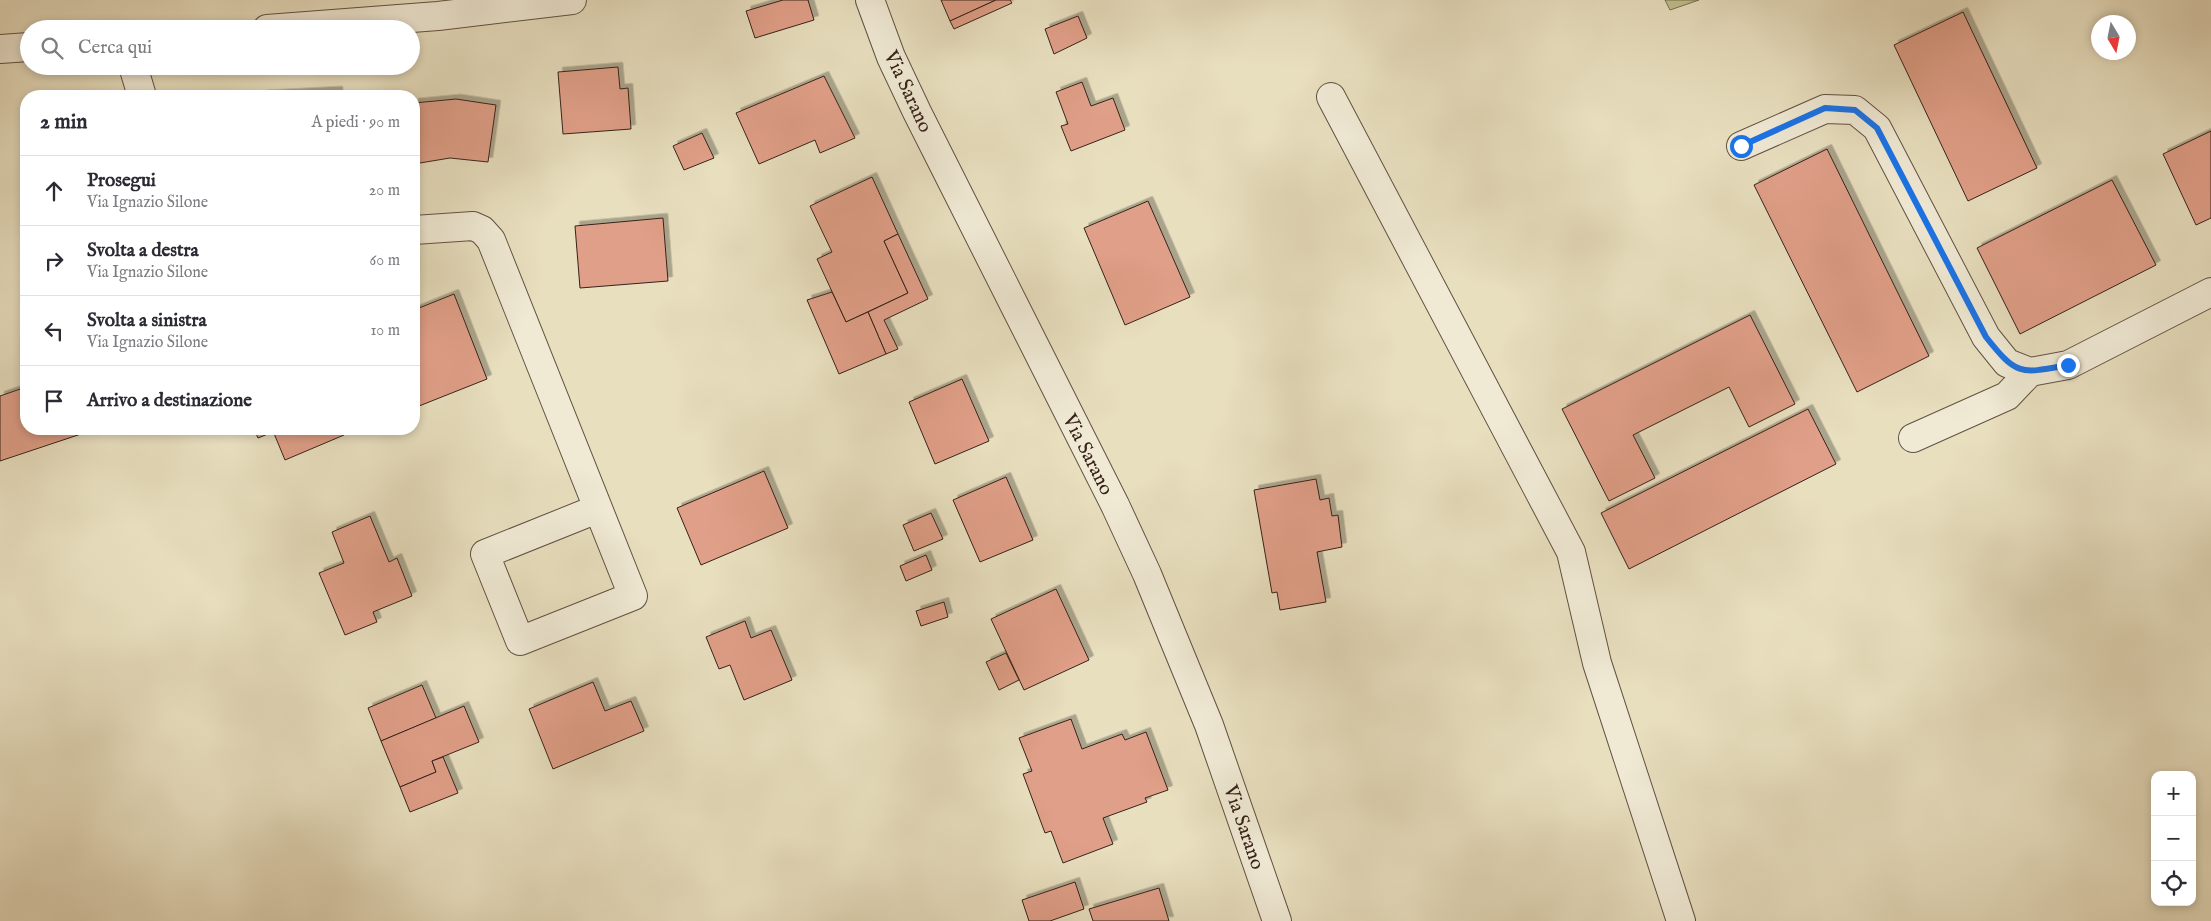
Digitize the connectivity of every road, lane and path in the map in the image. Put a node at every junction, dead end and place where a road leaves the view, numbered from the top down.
1 (572, 0) edge
2 (870, 0) edge
3 (385, 20) edge
4 (20, 48) edge
5 (0, 49) edge
6 (135, 75) edge
7 (140, 90) edge
8 (1331, 97) dead end
9 (1741, 146) dead end
10 (420, 230) edge
11 (2211, 292) edge
12 (2030, 372) junction
13 (1913, 438) dead end
14 (598, 509) junction
15 (1277, 921) edge
16 (1681, 921) edge

1 - 3 street
2 - 15 street, Via Sarano
4 - 5 street
6 - 7 street
8 - 16 street
9 - 12 street
10 - 14 street
11 - 12 street
12 - 13 street
14 - 14 street

